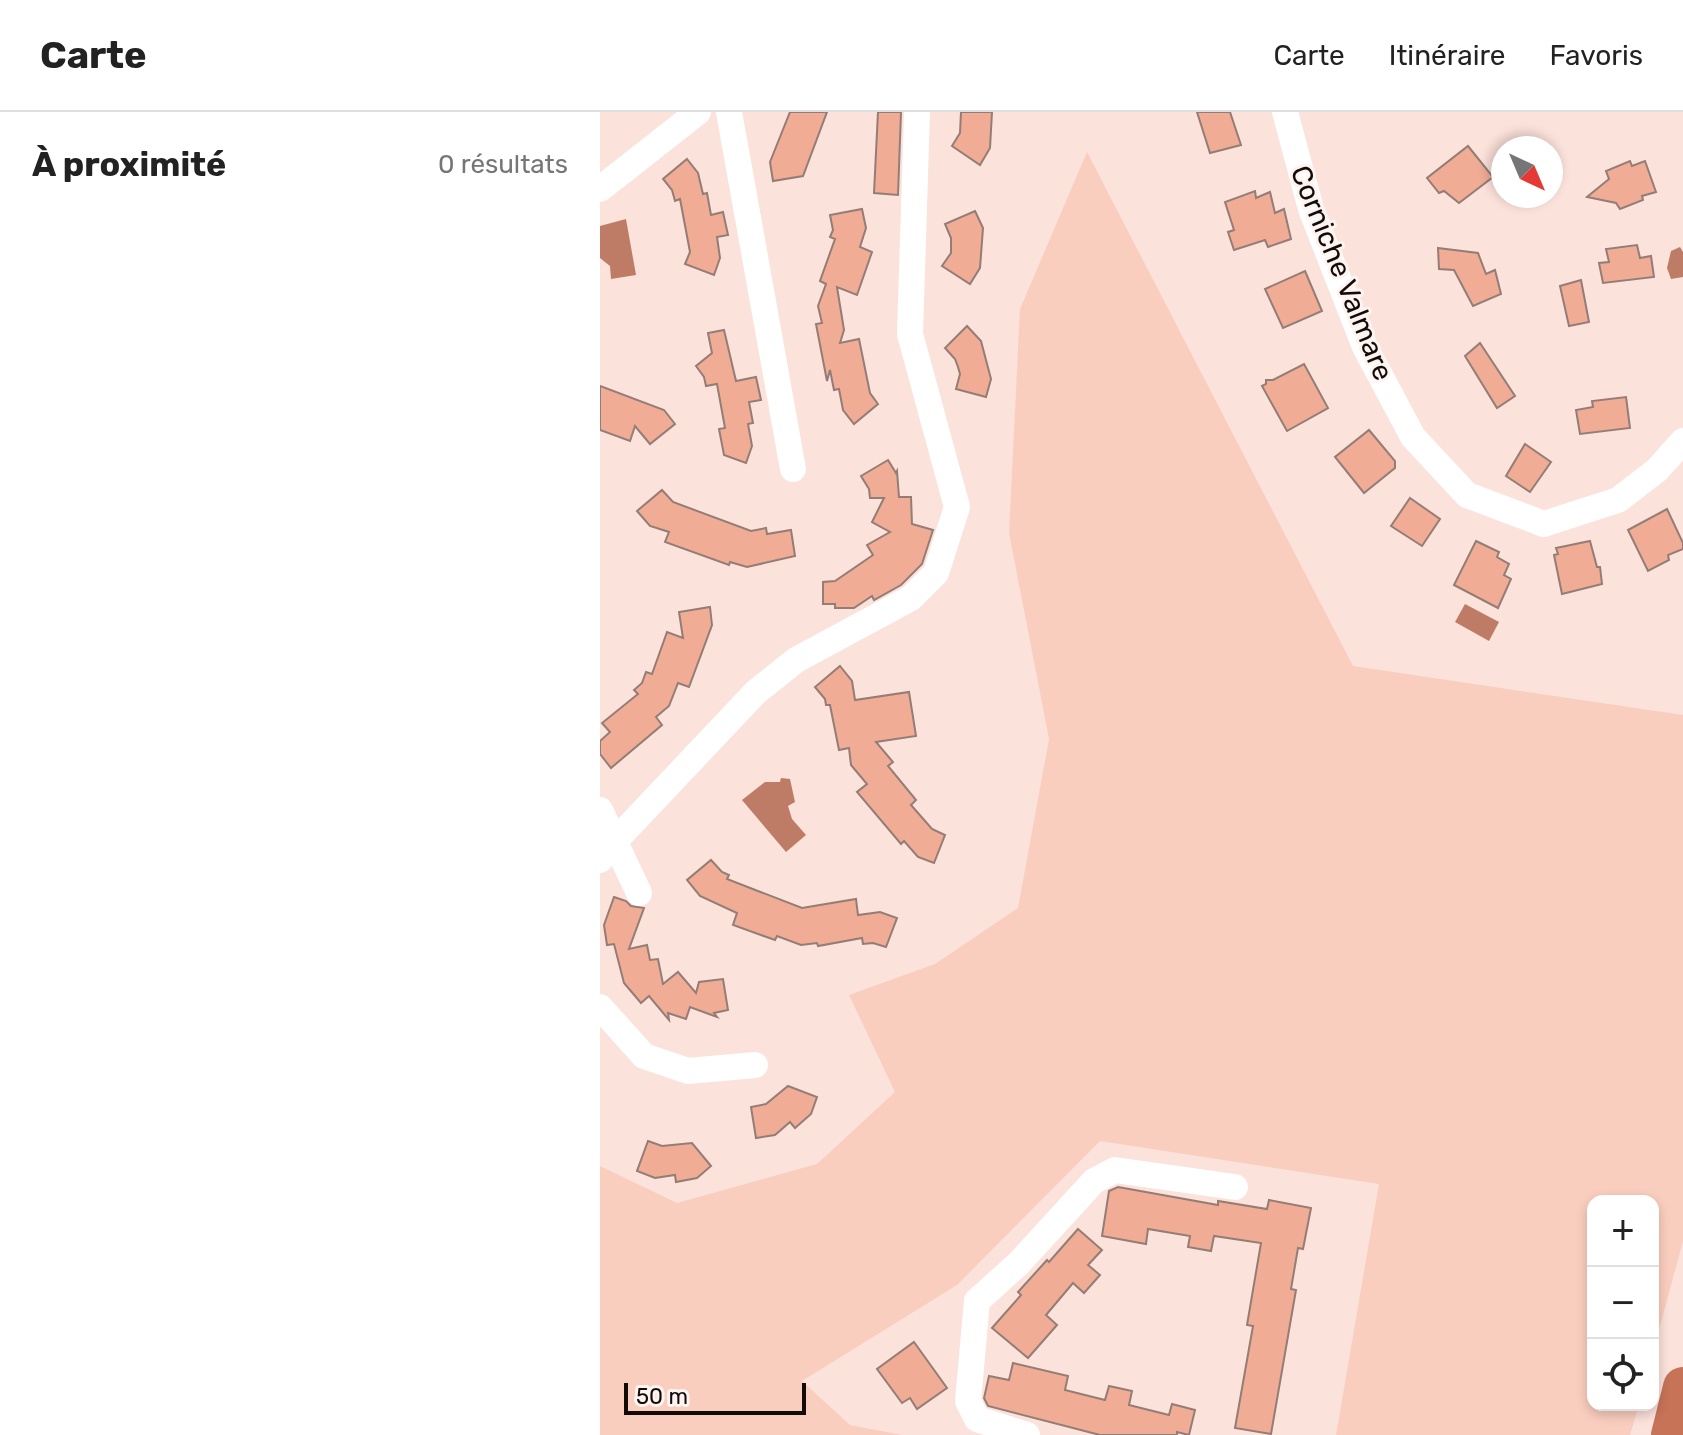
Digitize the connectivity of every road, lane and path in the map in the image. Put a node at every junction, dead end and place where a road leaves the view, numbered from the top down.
1 (698, 112) edge
2 (729, 112) edge
3 (917, 112) edge
4 (1285, 112) edge
5 (600, 189) edge
6 (1683, 441) edge
7 (793, 469) dead end
8 (600, 810) edge
9 (608, 850) edge
10 (639, 893) dead end
11 (600, 1007) edge
12 (755, 1065) dead end
13 (1235, 1187) dead end
14 (1683, 1387) edge
15 (1027, 1435) edge
16 (1671, 1435) edge

1 - 5 street
2 - 7 street
3 - 9 street
4 - 6 street, Corniche Valmare
8 - 9 street
9 - 10 street
11 - 12 street
13 - 15 street
14 - 16 highway

